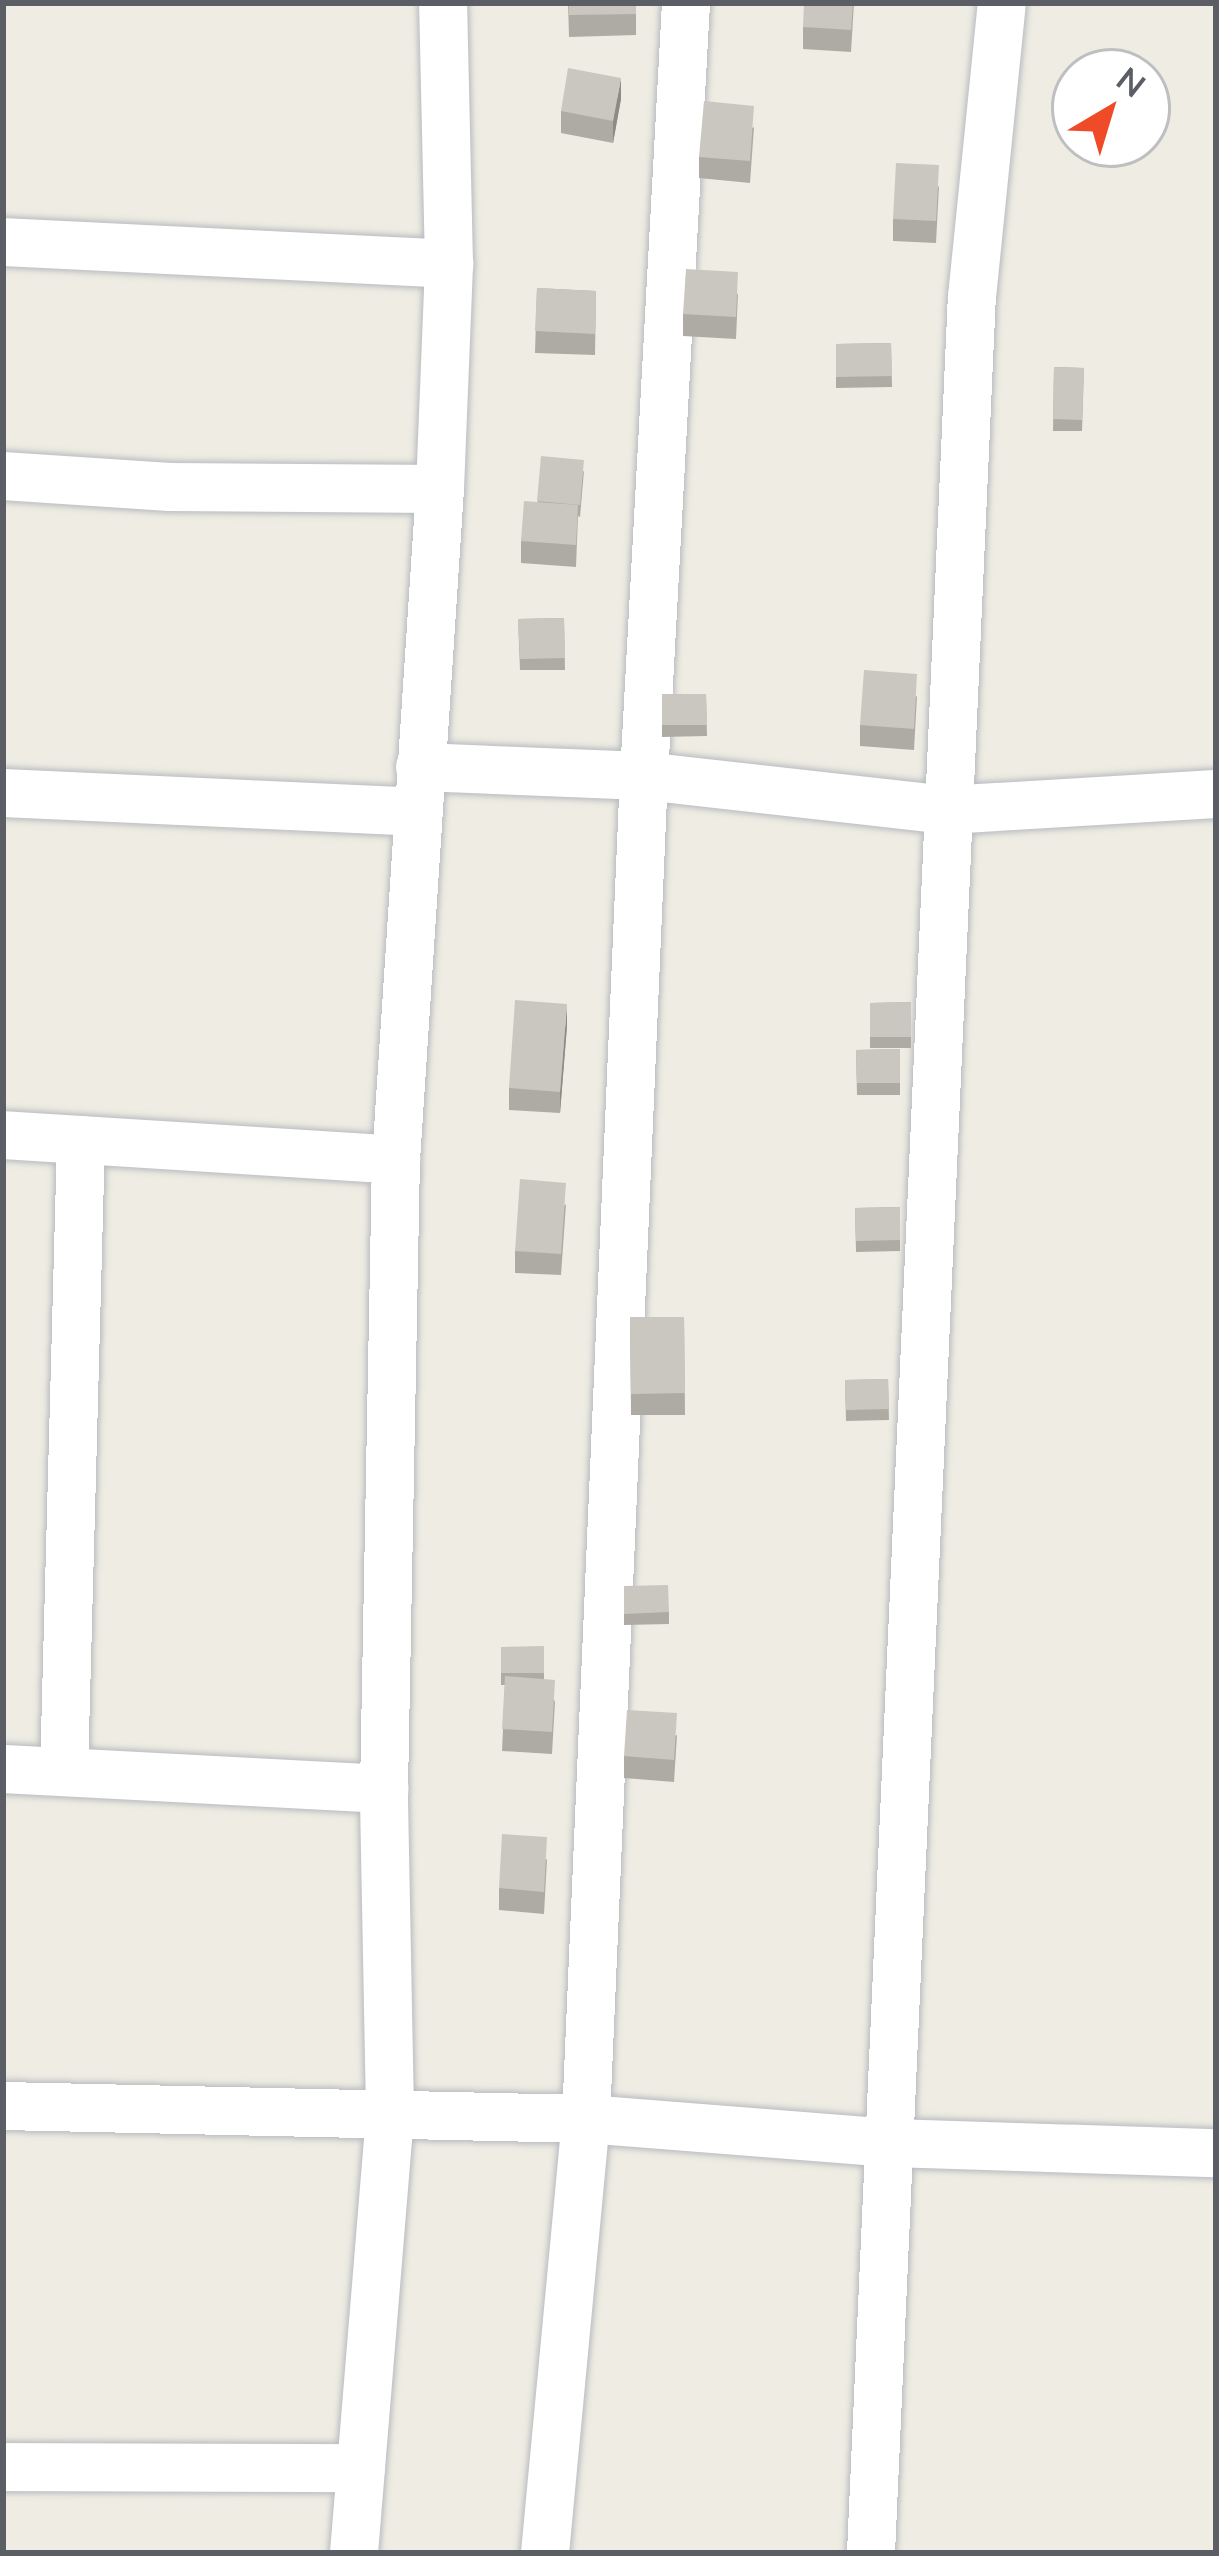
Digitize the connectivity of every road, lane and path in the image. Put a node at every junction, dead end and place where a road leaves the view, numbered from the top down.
1 (443, 3) edge
2 (686, 3) edge
3 (1003, 3) edge
4 (3, 242) edge
5 (449, 264) junction
6 (3, 476) edge
7 (440, 489) junction
8 (644, 776) junction
9 (418, 789) junction
10 (3, 793) edge
11 (1216, 794) edge
12 (946, 810) junction
13 (3, 1135) edge
14 (81, 1140) junction
15 (396, 1160) junction
16 (3, 1769) edge
17 (64, 1772) junction
18 (384, 1789) junction
19 (3, 2106) edge
20 (390, 2112) junction
21 (586, 2119) junction
22 (891, 2143) junction
23 (1216, 2153) edge
24 (3, 2467) edge
25 (361, 2468) junction
26 (354, 2553) edge
27 (544, 2553) edge
28 (871, 2553) edge

1 - 5 street
2 - 8 street
3 - 12 street
4 - 5 street
5 - 7 street
6 - 7 street
7 - 9 street
8 - 9 street
8 - 12 street
8 - 21 street
9 - 10 street
9 - 15 street
11 - 12 street
12 - 22 street
13 - 14 street
14 - 15 street
14 - 17 street
15 - 18 street
16 - 17 street
17 - 18 street
18 - 20 street
19 - 20 street
20 - 21 street
20 - 25 street
21 - 22 street
21 - 27 street
22 - 23 street
22 - 28 street
24 - 25 street
25 - 26 street

